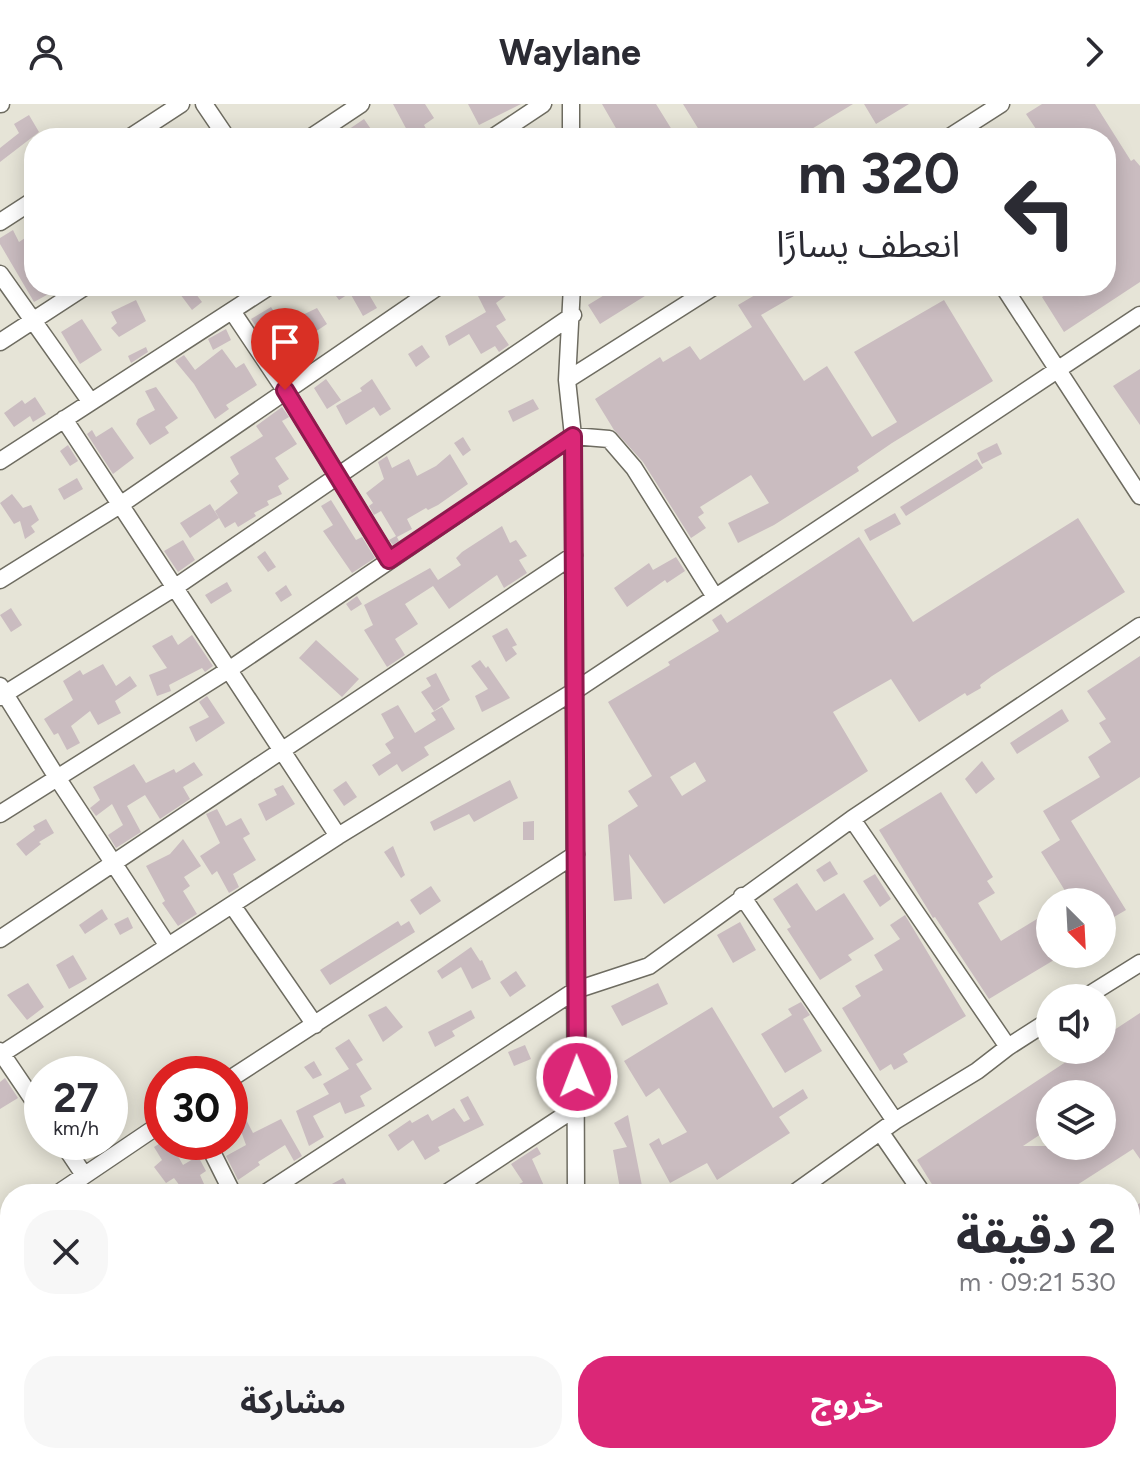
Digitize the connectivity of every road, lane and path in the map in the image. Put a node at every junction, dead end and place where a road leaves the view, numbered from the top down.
1 (181, 104) edge
2 (204, 104) edge
3 (361, 104) edge
4 (543, 104) edge
5 (571, 104) edge
6 (1001, 104) edge
7 (144, 128) edge
8 (220, 128) edge
9 (325, 128) edge
10 (507, 128) edge
11 (571, 128) edge
12 (964, 128) edge
13 (24, 206) edge
14 (0, 222) edge
15 (0, 274) edge
16 (71, 296) edge
17 (255, 296) edge
18 (424, 296) edge
19 (572, 296) edge
20 (699, 296) edge
21 (1010, 296) edge
22 (232, 311) junction
23 (573, 315) junction
24 (1140, 315) edge
25 (34, 320) junction
26 (0, 342) edge
27 (1059, 369) junction
28 (567, 380) junction
29 (285, 390) junction
30 (90, 401) junction
31 (64, 419) junction
32 (573, 436) junction
33 (0, 461) edge
34 (339, 476) junction
35 (1140, 496) edge
36 (120, 505) junction
37 (574, 555) junction
38 (389, 560) junction
39 (0, 580) edge
40 (174, 588) junction
41 (715, 597) junction
42 (1140, 626) edge
43 (230, 669) junction
44 (576, 690) junction
45 (2, 692) edge
46 (282, 750) junction
47 (56, 776) junction
48 (0, 814) edge
49 (852, 819) junction
50 (338, 836) junction
51 (576, 854) junction
52 (113, 864) junction
53 (742, 896) junction
54 (232, 905) junction
55 (0, 939) edge
56 (168, 946) junction
57 (1139, 965) edge
58 (1107, 984) edge
59 (576, 990) junction
60 (315, 1025) junction
61 (1036, 1029) edge
62 (1008, 1047) junction
63 (1, 1053) edge
64 (248, 1068) edge
65 (24, 1087) edge
66 (577, 1107) junction
67 (895, 1121) junction
68 (881, 1133) junction
69 (144, 1135) edge
70 (74, 1160) edge
71 (216, 1160) edge
72 (84, 1175) junction
73 (71, 1184) edge
74 (228, 1184) edge
75 (279, 1184) edge
76 (460, 1184) edge
77 (576, 1184) edge
78 (807, 1184) edge
79 (916, 1184) edge

1 - 7 street
2 - 8 street
3 - 9 street
4 - 10 street
5 - 11 street
6 - 12 street
13 - 14 street
15 - 25 street
16 - 25 street
17 - 22 street
18 - 29 street
19 - 23 street
20 - 28 street
21 - 27 street
22 - 29 street
22 - 30 street
23 - 28 street
23 - 34 street
24 - 27 street
25 - 26 street
25 - 30 street
27 - 35 street
27 - 41 street
28 - 32 street
29 - 34 street
29 - 36 street
30 - 31 street
31 - 33 street
31 - 36 street
32 - 37 street
32 - 38 street
32 - 41 street
34 - 38 street
34 - 40 street
36 - 39 street
36 - 40 street
37 - 44 street
37 - 46 street
38 - 43 street
40 - 43 street
40 - 45 street
41 - 44 street
42 - 49 street
43 - 46 street
43 - 47 street
44 - 50 street
44 - 51 street
45 - 47 street
46 - 50 street
46 - 52 street
47 - 48 street
47 - 52 street
49 - 53 street
49 - 62 street
50 - 54 street
51 - 59 street
51 - 60 street
52 - 55 street
52 - 56 street
53 - 59 street
53 - 67 street
54 - 56 street
54 - 60 street
56 - 63 street
57 - 58 street
59 - 66 street
59 - 75 street
60 - 64 street
61 - 62 street
62 - 67 street
63 - 65 street
66 - 76 street
66 - 77 street
67 - 68 street
68 - 78 street
68 - 79 street
69 - 72 street
70 - 72 street
71 - 74 street
72 - 73 street

